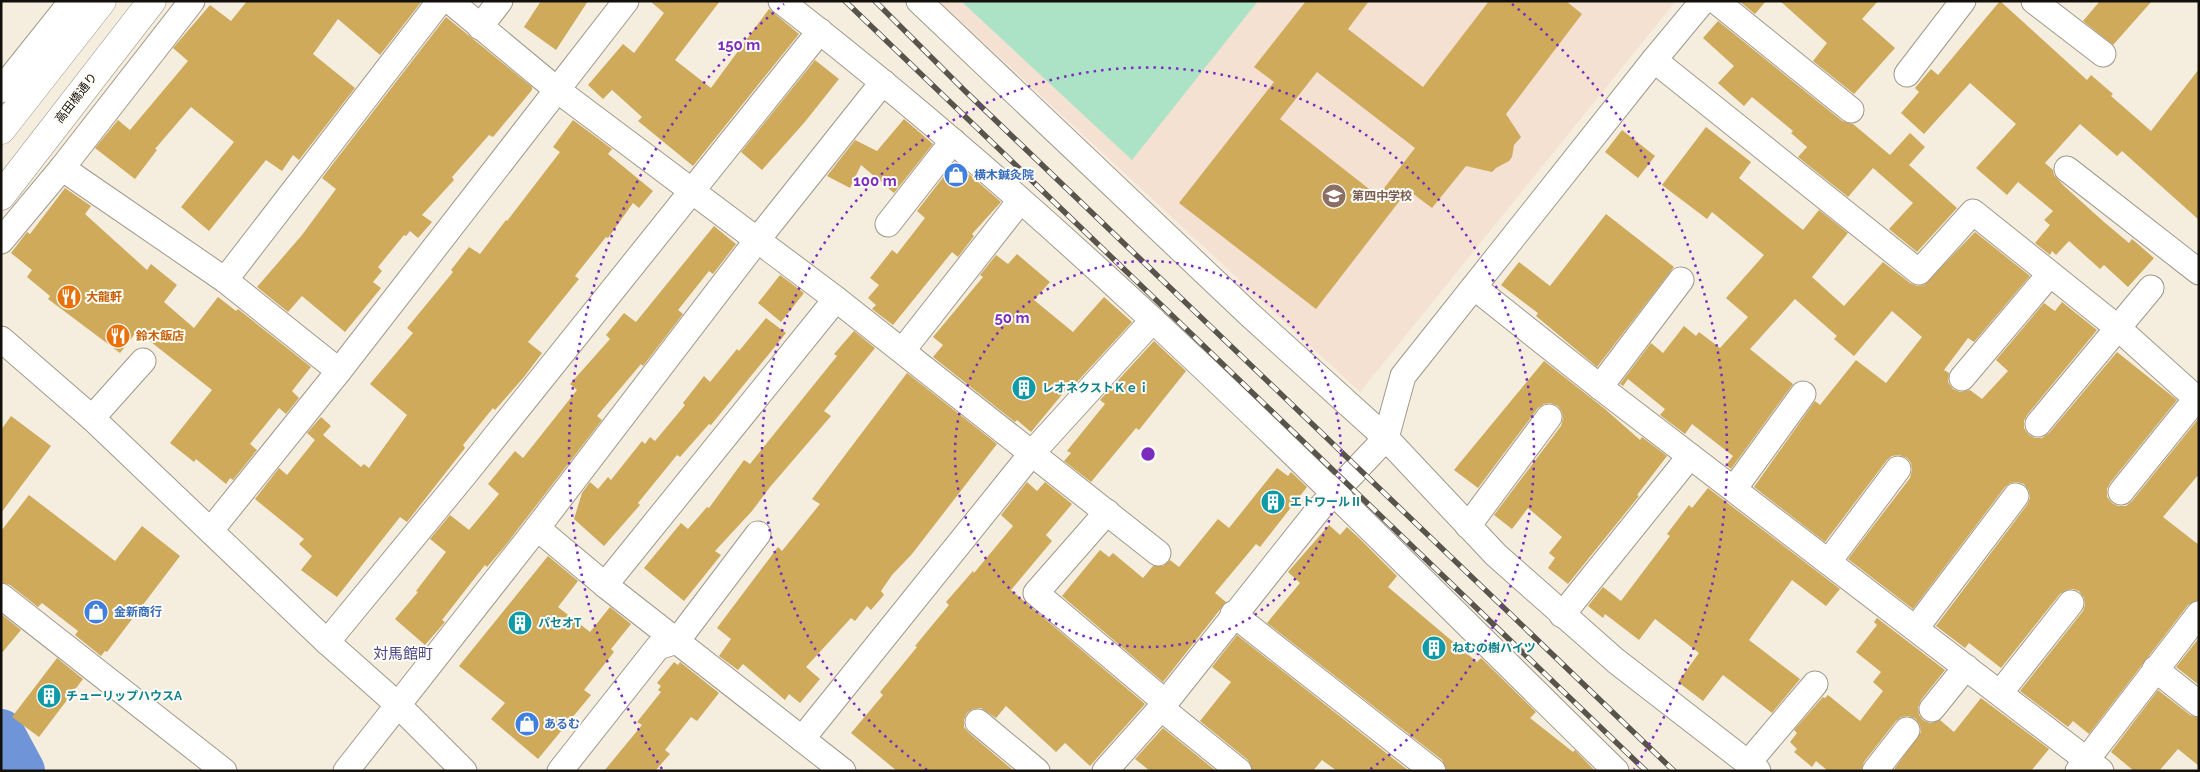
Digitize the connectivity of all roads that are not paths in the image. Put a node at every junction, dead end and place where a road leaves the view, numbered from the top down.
1 (72, 1) edge
2 (102, 1) edge
3 (152, 1) edge
4 (192, 1) edge
5 (440, 1) edge
6 (450, 1) edge
7 (500, 1) edge
8 (626, 1) edge
9 (782, 1) edge
10 (919, 1) edge
11 (1703, 1) edge
12 (1716, 1) edge
13 (1963, 1) edge
14 (2034, 1) edge
15 (2060, 9) edge
16 (480, 26) junction
17 (820, 31) junction
18 (2103, 54) dead end
19 (1654, 60) junction
20 (1907, 74) dead end
21 (883, 82) junction
22 (556, 89) junction
23 (1, 90) edge
24 (1851, 110) dead end
25 (1, 130) edge
26 (953, 141) junction
27 (62, 168) junction
28 (2067, 170) dead end
29 (692, 191) junction
30 (1, 196) edge
31 (1020, 201) junction
32 (888, 224) dead end
33 (758, 239) junction
34 (1, 241) edge
35 (2199, 272) edge
36 (2050, 274) junction
37 (225, 280) junction
38 (1681, 280) dead end
39 (1474, 287) junction
40 (2152, 288) dead end
41 (836, 299) junction
42 (1153, 320) junction
43 (2118, 328) junction
44 (1, 340) edge
45 (903, 350) junction
46 (143, 361) dead end
47 (339, 371) junction
48 (1962, 378) dead end
49 (1600, 387) junction
50 (1803, 394) dead end
51 (2198, 400) edge
52 (1549, 417) dead end
53 (92, 418) junction
54 (2038, 424) dead end
55 (1386, 438) junction
56 (1032, 453) junction
57 (1690, 456) junction
58 (1898, 469) dead end
59 (1734, 489) junction
60 (2121, 492) dead end
61 (1333, 493) junction
62 (2016, 496) dead end
63 (1107, 512) junction
64 (1468, 526) junction
65 (537, 528) junction
66 (211, 530) junction
67 (758, 534) dead end
68 (1158, 553) dead end
69 (1828, 561) junction
70 (605, 585) junction
71 (1, 596) edge
72 (2071, 603) dead end
73 (1234, 614) junction
74 (2199, 614) edge
75 (1562, 615) junction
76 (1916, 628) junction
77 (677, 641) junction
78 (327, 642) junction
79 (1966, 666) junction
80 (2155, 669) junction
81 (1815, 684) dead end
82 (2000, 693) junction
83 (397, 704) junction
84 (2199, 704) edge
85 (1163, 705) junction
86 (1932, 709) dead end
87 (978, 722) dead end
88 (1907, 730) dead end
89 (802, 739) junction
90 (1753, 767) edge
91 (2089, 767) edge
92 (224, 771) edge
93 (346, 771) edge
94 (464, 771) edge
95 (560, 771) edge
96 (843, 771) edge
97 (1037, 771) edge
98 (1105, 771) edge
99 (1239, 771) edge
100 (1433, 771) edge
101 (1616, 771) edge
102 (1875, 771) edge

1 - 23 street
2 - 25 highway
3 - 30 highway, 高田橋通り
4 - 27 street
5 - 37 street
6 - 16 street
7 - 16 street
8 - 22 street
9 - 17 street
10 - 55 street
11 - 19 street
12 - 24 street
13 - 20 street
14 - 15 street
15 - 18 street
16 - 22 street
17 - 21 street
17 - 29 street
19 - 36 street
19 - 39 street
21 - 26 street
21 - 33 street
22 - 29 street
22 - 47 street
26 - 31 street
26 - 32 street
27 - 34 street
27 - 37 street
28 - 35 street
29 - 33 street
29 - 78 street
31 - 42 street
31 - 45 street
33 - 41 street
33 - 65 street
36 - 43 street
36 - 48 street
37 - 47 street
38 - 49 street
39 - 49 street
39 - 55 street
40 - 43 street
41 - 45 street
41 - 70 street
42 - 56 street
42 - 61 street
43 - 51 street
43 - 54 street
44 - 53 street
45 - 56 street
46 - 53 street
47 - 66 street
49 - 57 street
50 - 59 street
51 - 60 street
52 - 64 street
53 - 66 street
55 - 61 street
55 - 64 street
56 - 63 street
56 - 89 street
57 - 59 street
57 - 75 street
58 - 69 street
59 - 69 street
61 - 73 street
61 - 101 street
62 - 76 street
63 - 68 street
63 - 85 street
64 - 75 street
65 - 70 street
65 - 83 street
66 - 78 street
67 - 77 street
69 - 76 street
70 - 77 street
71 - 92 street
72 - 82 street
73 - 85 street
73 - 100 street
74 - 80 street
75 - 90 street
76 - 79 street
77 - 89 street
77 - 95 street
78 - 83 street
79 - 82 street
79 - 86 street
80 - 84 street
80 - 91 street
81 - 90 street
82 - 91 street
83 - 93 street
83 - 94 street
85 - 98 street
85 - 99 street
87 - 97 street
88 - 102 street
89 - 96 street

